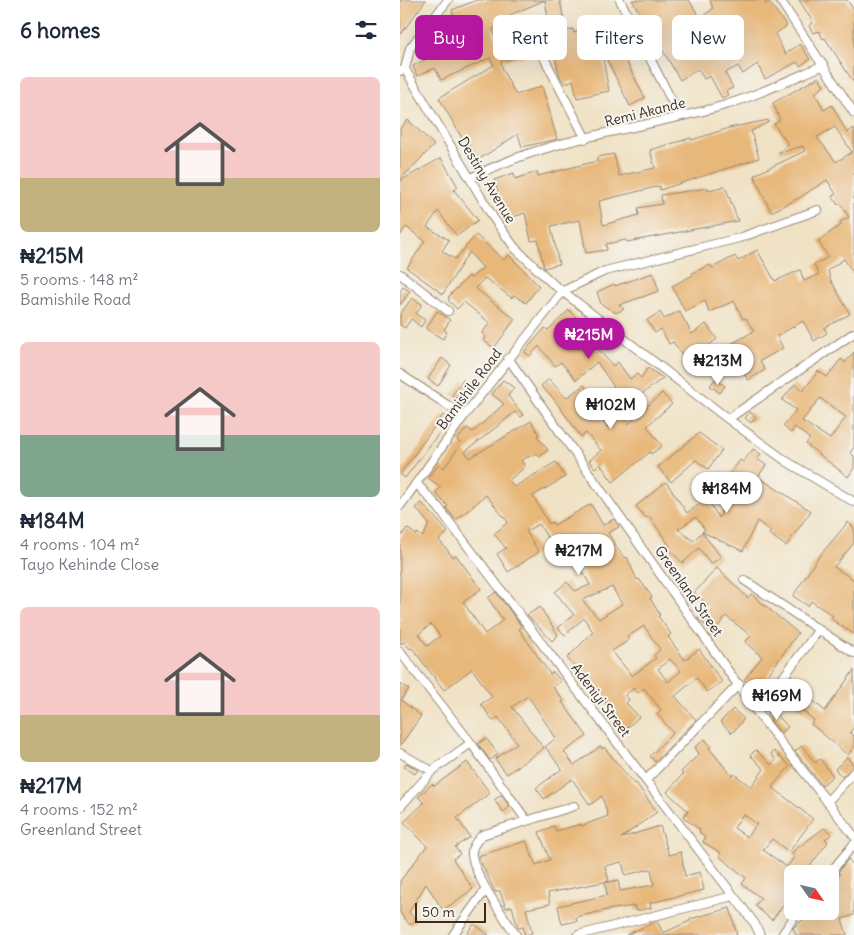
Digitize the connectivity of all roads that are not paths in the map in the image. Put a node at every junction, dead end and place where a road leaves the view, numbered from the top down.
1 (448, 0) edge
2 (620, 0) edge
3 (780, 0) edge
4 (545, 60) edge
5 (824, 65) junction
6 (403, 70) edge
7 (854, 113) edge
8 (679, 116) junction
9 (586, 139) junction
10 (471, 178) junction
11 (818, 210) dead end
12 (400, 274) edge
13 (563, 291) junction
14 (448, 311) dead end
15 (854, 333) edge
16 (508, 358) junction
17 (400, 374) edge
18 (464, 416) junction
19 (728, 419) junction
20 (416, 483) junction
21 (853, 500) edge
22 (400, 506) edge
23 (744, 580) dead end
24 (818, 631) junction
25 (400, 652) edge
26 (854, 653) edge
27 (740, 684) junction
28 (757, 712) junction
29 (471, 743) junction
30 (400, 753) edge
31 (432, 771) junction
32 (854, 772) edge
33 (646, 780) junction
34 (827, 802) junction
35 (574, 806) dead end
36 (400, 807) edge
37 (527, 821) junction
38 (854, 836) edge
39 (854, 844) edge
40 (836, 865) edge
41 (486, 889) junction
42 (733, 896) junction
43 (792, 920) edge
44 (453, 935) edge
45 (516, 935) edge
46 (578, 935) edge
47 (760, 935) edge
48 (782, 935) edge

1 - 6 street
2 - 8 street
3 - 5 street
4 - 9 street
5 - 7 street
5 - 8 street, Remi Akande
6 - 10 street, Destiny Avenue
8 - 9 street, Remi Akande
9 - 10 street, Remi Akande
10 - 13 street, Destiny Avenue
11 - 13 street
12 - 14 street
13 - 16 street, Bamishile Road
13 - 19 street, Destiny Avenue
15 - 19 street
16 - 18 street, Bamishile Road
16 - 27 street, Greenland Street
17 - 18 street
18 - 20 street, Bamishile Road
19 - 21 street, Destiny Avenue
20 - 22 street, Bamishile Road
20 - 33 street, Adeniyi Street
23 - 24 street
24 - 26 street
24 - 28 street
25 - 29 street
27 - 28 street, Greenland Street
27 - 33 street
28 - 34 street, Greenland Street
29 - 31 street
29 - 37 street
30 - 31 street
31 - 36 street
32 - 34 street
33 - 42 street, Adeniyi Street
34 - 38 street, Greenland Street
35 - 37 street
37 - 41 street
39 - 40 street
41 - 44 street
41 - 45 street
42 - 46 street
42 - 47 street, Adeniyi Street
43 - 48 street

